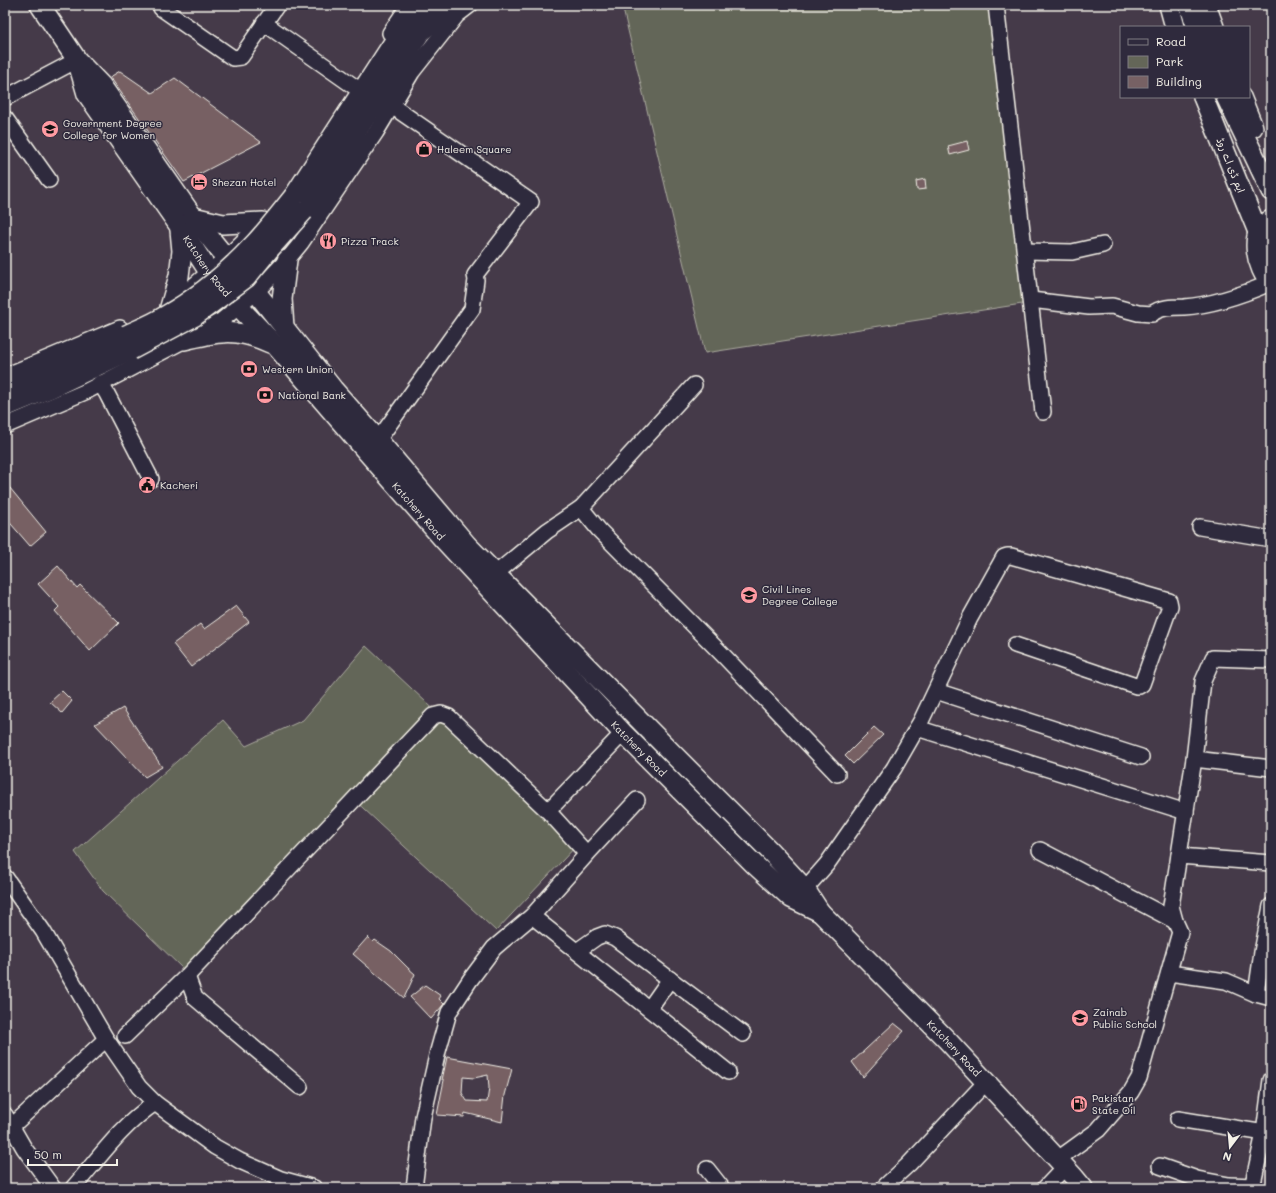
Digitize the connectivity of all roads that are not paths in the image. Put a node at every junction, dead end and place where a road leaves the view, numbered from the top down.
1 (40, 5) edge
2 (277, 5) edge
3 (411, 5) edge
4 (425, 5) edge
5 (451, 5) edge
6 (470, 5) edge
7 (996, 5) edge
8 (1169, 5) edge
9 (1180, 5) edge
10 (1189, 5) edge
11 (1206, 5) edge
12 (161, 8) dead end
13 (264, 23) junction
14 (1176, 26) edge
15 (1189, 26) edge
16 (1197, 26) edge
17 (1214, 26) edge
18 (77, 60) junction
19 (355, 87) junction
20 (5, 98) edge
21 (1203, 98) edge
22 (1216, 98) edge
23 (1226, 98) edge
24 (1241, 98) edge
25 (392, 106) junction
26 (5, 118) edge
27 (1271, 170) edge
28 (49, 180) dead end
29 (1271, 191) edge
30 (299, 203) junction
31 (186, 222) junction
32 (264, 222) junction
33 (1265, 225) edge
34 (1103, 245) dead end
35 (1025, 251) junction
36 (226, 258) junction
37 (287, 260) junction
38 (209, 272) junction
39 (1270, 283) edge
40 (256, 292) junction
41 (1030, 300) junction
42 (170, 306) junction
43 (238, 307) junction
44 (284, 327) junction
45 (184, 340) junction
46 (275, 345) junction
47 (5, 376) edge
48 (100, 384) junction
49 (694, 384) dead end
50 (5, 390) edge
51 (5, 407) edge
52 (1043, 412) dead end
53 (5, 426) edge
54 (378, 440) junction
55 (151, 479) dead end
56 (581, 508) junction
57 (1200, 527) dead end
58 (449, 534) junction
59 (1271, 539) edge
60 (490, 579) junction
61 (1015, 645) dead end
62 (1271, 660) edge
63 (585, 678) junction
64 (936, 691) junction
65 (917, 728) junction
66 (623, 733) junction
67 (675, 756) junction
68 (1141, 757) dead end
69 (1194, 759) junction
70 (1271, 768) edge
71 (660, 771) junction
72 (837, 774) dead end
73 (637, 800) dead end
74 (548, 811) junction
75 (1186, 812) junction
76 (768, 849) junction
77 (1040, 850) dead end
78 (587, 854) junction
79 (1179, 856) junction
80 (1271, 863) edge
81 (755, 865) junction
82 (5, 877) edge
83 (805, 889) junction
84 (1271, 906) edge
85 (820, 912) junction
86 (532, 916) junction
87 (1175, 920) junction
88 (577, 951) junction
89 (1169, 972) junction
90 (187, 976) junction
91 (670, 979) junction
92 (1256, 994) junction
93 (1271, 998) edge
94 (649, 1010) junction
95 (743, 1034) dead end
96 (125, 1036) dead end
97 (106, 1039) junction
98 (728, 1072) dead end
99 (1271, 1080) edge
100 (986, 1082) junction
101 (300, 1087) dead end
102 (155, 1103) junction
103 (1178, 1120) dead end
104 (8, 1121) edge
105 (1267, 1133) edge
106 (1061, 1163) junction
107 (1160, 1166) dead end
108 (707, 1169) dead end
109 (1253, 1187) edge
110 (53, 1188) edge
111 (73, 1188) edge
112 (314, 1188) edge
113 (414, 1188) edge
114 (722, 1188) edge
115 (883, 1188) edge
116 (1045, 1188) edge
117 (1082, 1188) edge

1 - 18 main road, Katchery Road
2 - 13 street
3 - 19 street
4 - 30 main road
5 - 30 main road
6 - 25 street
7 - 35 street
8 - 14 main road
9 - 15 main road
10 - 16 main road
11 - 17 main road
12 - 13 street
13 - 19 street
18 - 20 street
18 - 31 main road, Katchery Road
19 - 32 street
21 - 33 main road, ایم ڈی اے روڈ
22 - 33 main road, ایم ڈی اے روڈ
23 - 29 main road
24 - 27 main road
25 - 37 street
25 - 54 street
26 - 28 street
30 - 50 main road, bridge
30 - 51 main road, bridge
31 - 32 main road
31 - 36 main road, Katchery Road
31 - 38 main road, Katchery Road
31 - 42 main road
32 - 36 street
33 - 39 main road
34 - 35 street
35 - 41 street
36 - 38 street
36 - 40 main road, Katchery Road
37 - 40 street
37 - 44 main road
38 - 42 street
38 - 43 main road, Katchery Road
39 - 41 street
40 - 43 street
40 - 44 main road, Katchery Road
41 - 52 street
42 - 47 street
43 - 45 street
43 - 46 main road, Katchery Road
44 - 54 main road, Katchery Road
45 - 46 main road
45 - 48 street
46 - 58 main road, Katchery Road
48 - 53 street
48 - 55 street
49 - 56 street
54 - 58 main road, Katchery Road
56 - 60 street
56 - 72 street
57 - 59 street
58 - 60 main road, Katchery Road
60 - 63 main road, Katchery Road
61 - 64 street
62 - 69 street
63 - 66 main road, Katchery Road
63 - 67 main road, Katchery Road
64 - 65 street
64 - 68 street
65 - 75 street
65 - 83 street
66 - 71 main road, Katchery Road
66 - 74 street
67 - 71 main road
67 - 76 main road, Katchery Road
69 - 70 street
69 - 75 street
71 - 81 main road, Katchery Road
73 - 78 street
74 - 78 street
74 - 90 street
75 - 79 street
76 - 81 main road
76 - 83 main road, Katchery Road
77 - 87 street
78 - 86 street
79 - 80 street
79 - 87 street
81 - 85 main road, Katchery Road
82 - 97 street
83 - 85 main road, Katchery Road
84 - 92 street
85 - 100 main road, Katchery Road
86 - 88 street
86 - 113 street
87 - 89 street
88 - 91 street
88 - 94 street
89 - 92 street
89 - 106 street
90 - 96 street
90 - 101 street
91 - 94 street
91 - 95 street
92 - 93 street
94 - 98 street
97 - 102 street
97 - 104 street
99 - 105 street
100 - 106 main road, Katchery Road
100 - 115 street
102 - 111 street
102 - 112 street
103 - 105 street
104 - 110 street
105 - 109 street
106 - 116 street
106 - 117 main road, Katchery Road
107 - 109 street
108 - 114 street

